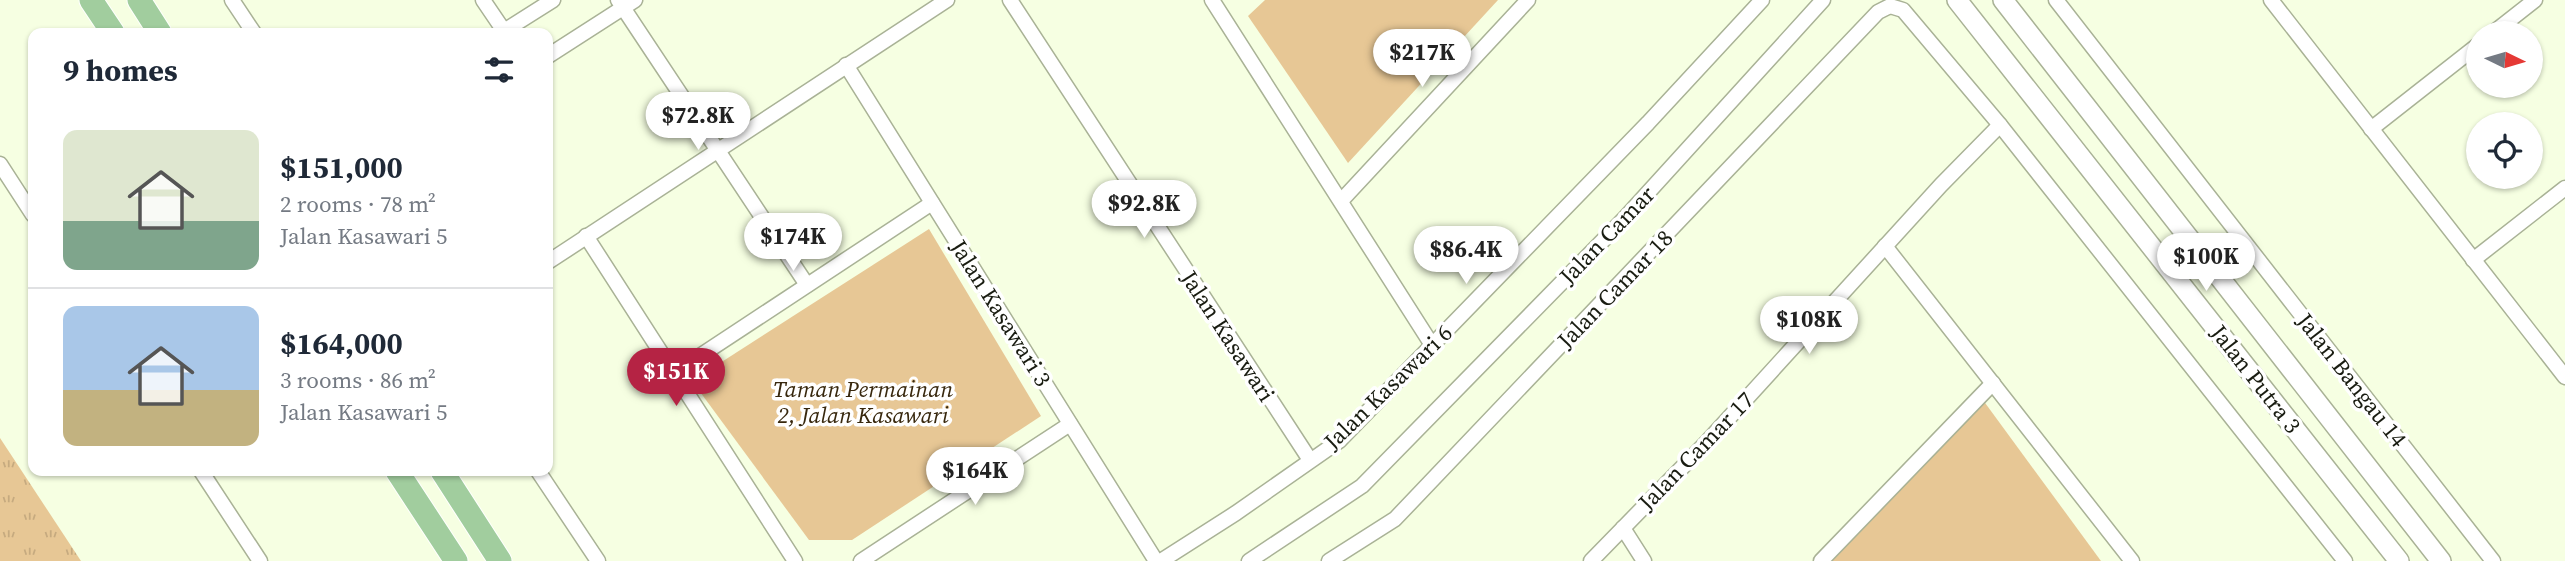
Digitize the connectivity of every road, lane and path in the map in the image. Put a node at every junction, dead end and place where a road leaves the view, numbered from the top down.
1 (91, 0) edge
2 (139, 0) edge
3 (232, 0) edge
4 (483, 0) edge
5 (553, 0) edge
6 (947, 0) edge
7 (1010, 0) edge
8 (1212, 0) edge
9 (1528, 0) edge
10 (1762, 0) edge
11 (1824, 0) edge
12 (1957, 0) edge
13 (2003, 0) edge
14 (2056, 0) edge
15 (2271, 0) edge
16 (2535, 0) edge
17 (626, 3) edge
18 (2508, 21) edge
19 (110, 28) edge
20 (157, 28) edge
21 (251, 28) edge
22 (500, 28) edge
23 (509, 28) edge
24 (553, 53) edge
25 (2466, 54) edge
26 (846, 65) junction
27 (2000, 125) junction
28 (2371, 129) junction
29 (718, 150) junction
30 (0, 164) edge
31 (2565, 188) edge
32 (1341, 201) junction
33 (932, 203) junction
34 (28, 207) edge
35 (586, 236) junction
36 (1885, 246) junction
37 (553, 259) edge
38 (2473, 260) junction
39 (807, 285) junction
40 (1432, 345) junction
41 (674, 373) junction
42 (2565, 377) edge
43 (1993, 383) junction
44 (1070, 424) junction
45 (1310, 460) junction
46 (204, 476) edge
47 (400, 476) edge
48 (445, 476) edge
49 (541, 476) edge
50 (1623, 527) junction
51 (260, 561) edge
52 (456, 561) edge
53 (500, 561) edge
54 (598, 561) edge
55 (795, 561) edge
56 (861, 561) edge
57 (1159, 561) edge
58 (1249, 561) edge
59 (1329, 561) edge
60 (1591, 561) edge
61 (1644, 561) edge
62 (1821, 561) edge
63 (2132, 561) edge
64 (2345, 561) edge
65 (2399, 561) edge
66 (2441, 561) edge
67 (2493, 561) edge

1 - 19 main road
2 - 20 main road
3 - 21 street
4 - 22 street
5 - 23 street
6 - 26 street
7 - 45 street, Jalan Kasawari
8 - 32 street
9 - 32 street
10 - 40 street, Jalan Kasawari 6
11 - 58 street, Jalan Camar
12 - 65 street, Jalan Putra 3
13 - 66 street, Jalan Putra 3
14 - 67 street, Jalan Bangau 14
15 - 28 street
16 - 18 street
17 - 24 street
17 - 29 street
25 - 28 street
26 - 29 street
26 - 33 street, Jalan Kasawari 3
27 - 36 street, Jalan Camar 17
27 - 59 street, Jalan Camar 18
27 - 64 street
28 - 38 street
29 - 35 street
29 - 39 street
30 - 34 street
31 - 38 street
32 - 40 street
33 - 39 street
33 - 44 street, Jalan Kasawari 3
35 - 37 street
35 - 41 street
36 - 43 street
36 - 50 street, Jalan Camar 17
38 - 42 street
39 - 41 street
40 - 45 street, Jalan Kasawari 6
41 - 55 street
43 - 62 street
43 - 63 street
44 - 56 street
44 - 57 street, Jalan Kasawari 3
45 - 57 street, Jalan Kasawari 6
46 - 51 street
47 - 52 main road
48 - 53 main road
49 - 54 street
50 - 60 street, Jalan Camar 17
50 - 61 street

